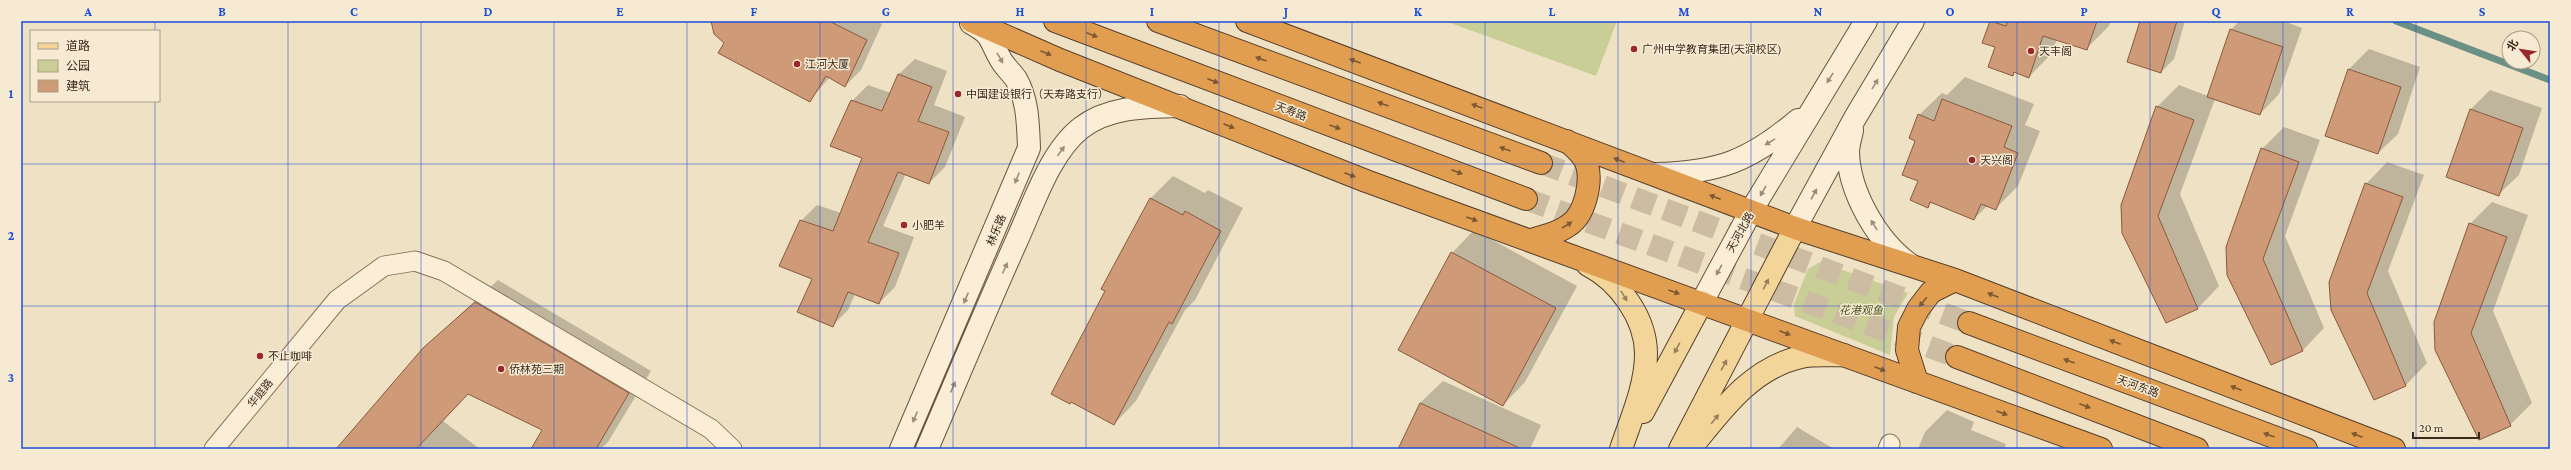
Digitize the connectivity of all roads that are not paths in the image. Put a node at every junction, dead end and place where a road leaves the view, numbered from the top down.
1 (966, 21) edge
2 (971, 21) edge
3 (1056, 21) edge
4 (1158, 21) edge
5 (1866, 21) edge
6 (1913, 21) edge
7 (1249, 22) edge
8 (1180, 106) junction
9 (1811, 109) junction
10 (1855, 118) junction
11 (1566, 140) junction
12 (1541, 163) tunnel mouth
13 (1655, 174) junction
14 (1526, 199) tunnel mouth
15 (1751, 211) junction
16 (1795, 228) junction
17 (1532, 240) junction
18 (1909, 264) junction
19 (1955, 280) junction
20 (1702, 302) junction
21 (1748, 319) junction
22 (1969, 323) tunnel mouth
23 (1844, 355) junction
24 (1957, 357) tunnel mouth
25 (1917, 382) junction
26 (214, 449) edge
27 (732, 449) edge
28 (901, 449) edge
29 (927, 449) edge
30 (1622, 449) edge
31 (1680, 449) edge
32 (1690, 449) edge
33 (2101, 449) edge
34 (2197, 449) edge
35 (2306, 449) edge
36 (2394, 449) edge

1 -> 28 street, 林乐路
2 -> 8 highway
3 -> 14 highway, 天寿路
12 -> 4 highway
5 -> 9 street, 天河北路
10 -> 6 street
11 -> 7 highway
8 -> 17 highway
29 -> 8 street
9 -> 13 street
9 -> 15 street, 天河北路
16 -> 10 street
18 -> 10 street
13 -> 11 highway
17 -> 11 highway
15 -> 13 highway
15 - 16 highway
15 -> 20 street, 天河北路
16 - 18 highway
21 -> 16 main road
17 -> 20 highway
17 -> 30 main road
18 - 19 highway
19 -> 25 highway
36 -> 19 highway
20 - 21 highway
20 -> 30 main road, 天河北路
21 -> 23 highway
31 -> 21 main road
35 -> 22 highway, 天河东路
23 -> 25 highway
32 -> 23 main road
24 -> 34 highway
25 -> 33 highway
26 - 27 street, 华庭路

